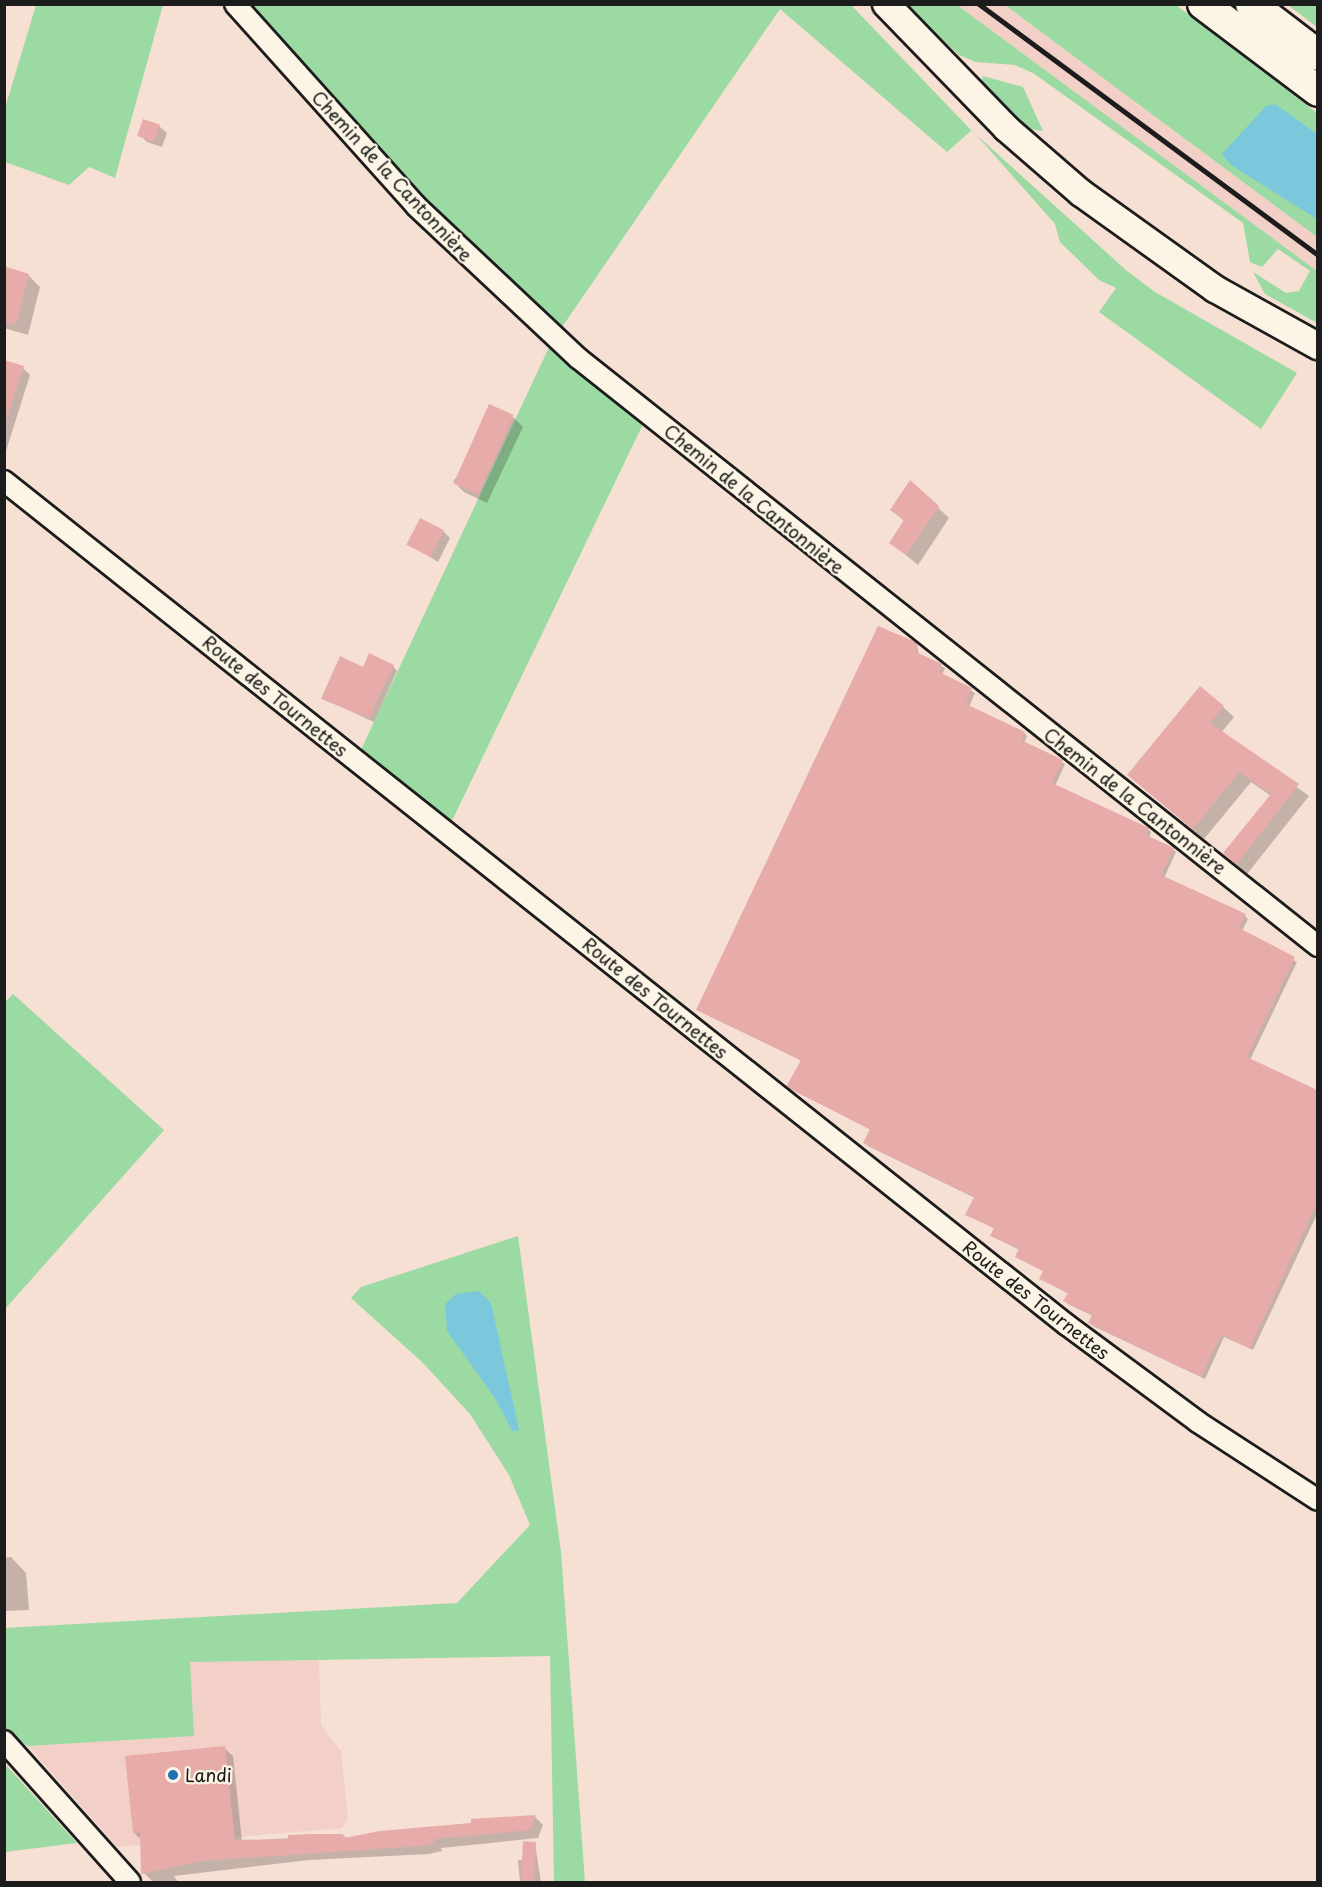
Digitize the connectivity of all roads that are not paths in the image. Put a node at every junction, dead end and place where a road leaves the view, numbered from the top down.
1 (235, 4) edge
2 (886, 4) edge
3 (1203, 4) edge
4 (1251, 4) edge
5 (1317, 55) edge
6 (1317, 91) edge
7 (1317, 346) edge
8 (4, 481) edge
9 (1317, 946) edge
10 (1317, 1500) edge
11 (4, 1741) edge
12 (130, 1882) edge

1 - 9 street, Chemin de la Cantonnière
2 - 7 main road
3 - 6 highway
4 - 5 highway
8 - 10 street, Route des Tournettes
11 - 12 street

